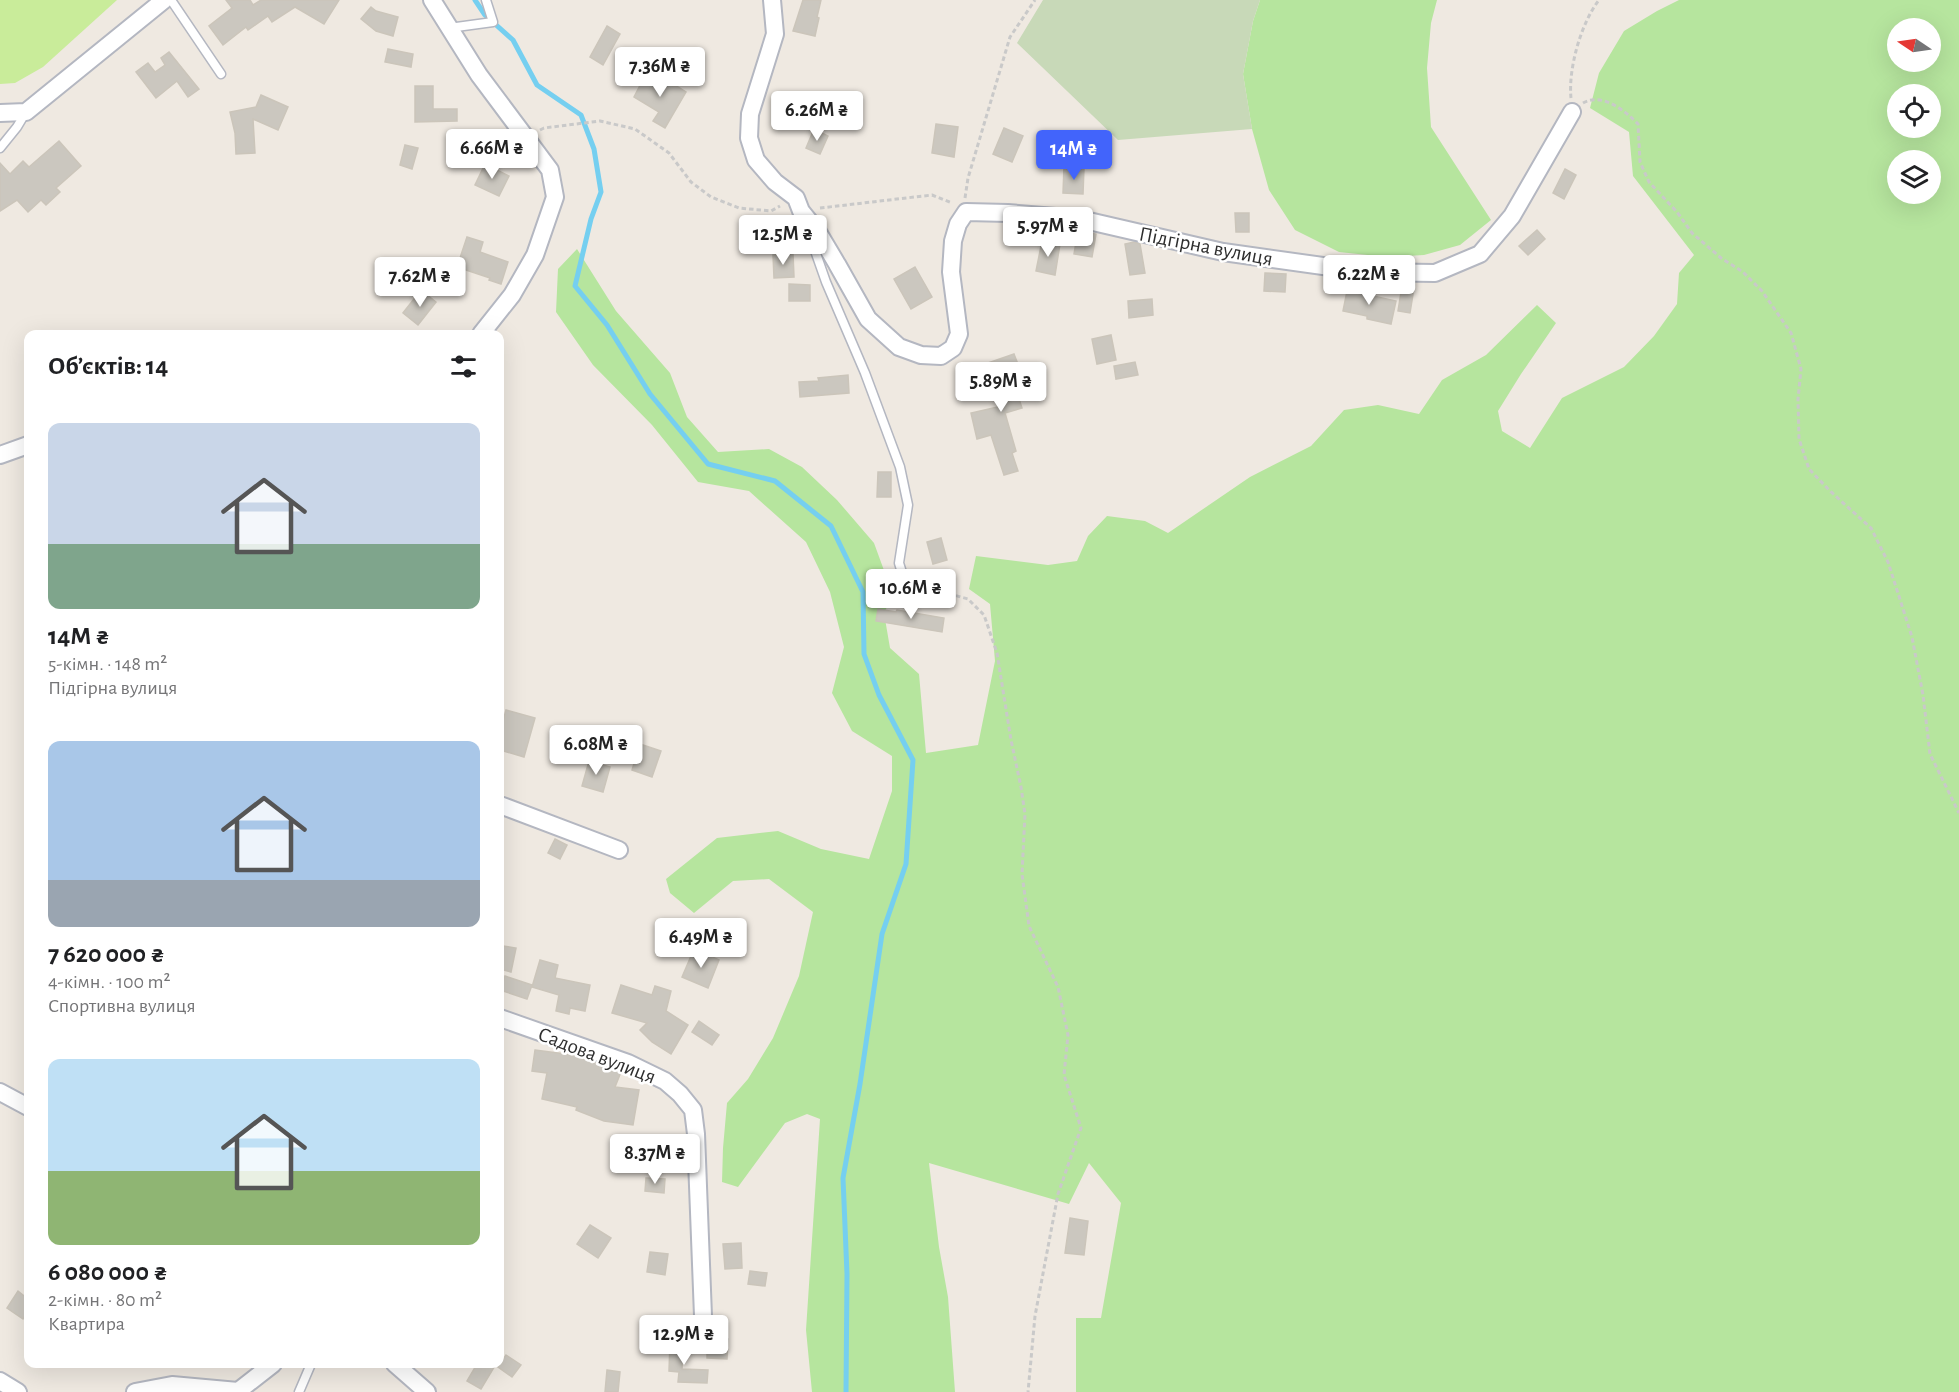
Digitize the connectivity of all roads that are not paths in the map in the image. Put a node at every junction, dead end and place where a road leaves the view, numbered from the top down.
1 (164, 0) edge
2 (171, 0) edge
3 (432, 0) edge
4 (486, 0) edge
5 (772, 0) edge
6 (448, 28) junction
7 (221, 74) dead end
8 (26, 112) junction
9 (1572, 112) road end
10 (0, 113) edge
11 (0, 148) edge
12 (799, 204) junction
13 (484, 330) edge
14 (24, 446) edge
15 (0, 455) edge
16 (904, 579) road end
17 (504, 807) edge
18 (619, 850) dead end
19 (504, 1019) edge
20 (0, 1092) edge
21 (24, 1105) edge
22 (704, 1316) dead end
23 (268, 1368) edge
24 (309, 1368) edge
25 (400, 1368) edge
26 (408, 1375) junction
27 (0, 1381) edge
28 (238, 1391) edge
29 (18, 1392) edge
30 (135, 1392) edge
31 (298, 1392) edge
32 (403, 1392) edge
33 (427, 1392) edge

1 - 8 street
2 - 7 lane
3 - 6 street
4 - 6 lane
5 - 12 street
6 - 13 street
8 - 10 street
8 - 11 lane
9 - 12 street, Підгірна вулиця
12 - 16 lane
14 - 15 street
17 - 18 street
19 - 22 street, Садова вулиця
20 - 21 street
23 - 28 street
24 - 31 lane
25 - 26 street
26 - 32 street
26 - 33 street
27 - 29 street
28 - 30 street

